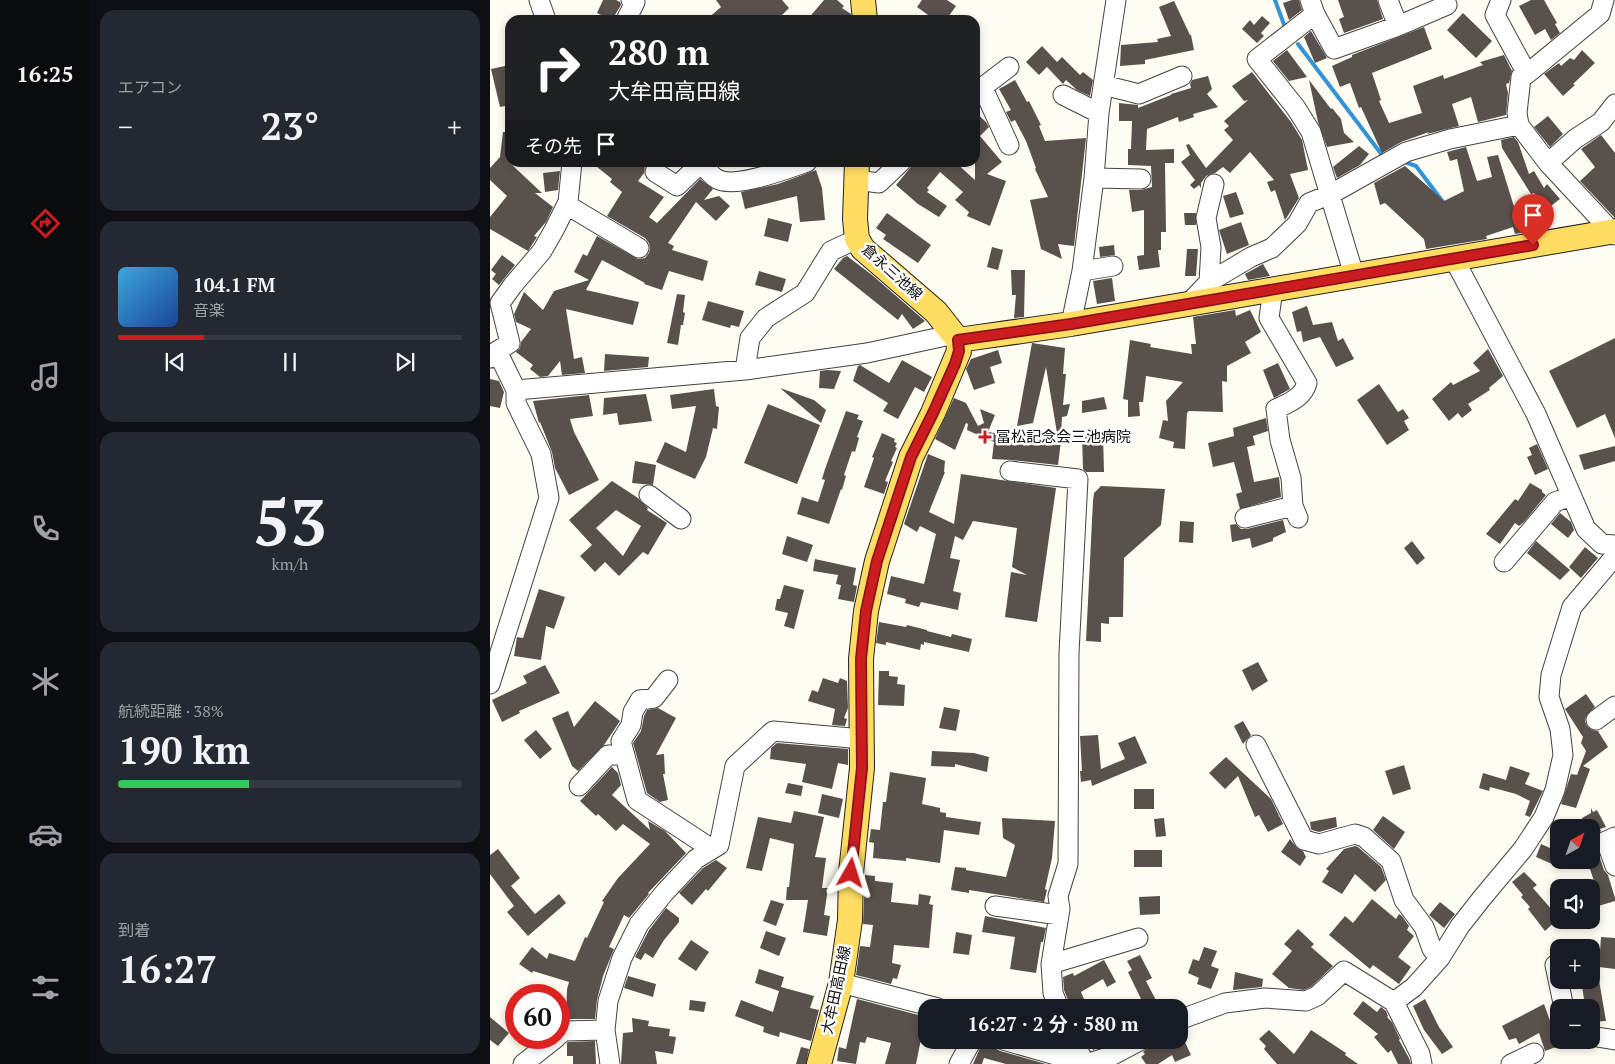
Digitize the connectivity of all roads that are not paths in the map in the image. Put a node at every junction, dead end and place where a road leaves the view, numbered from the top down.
1 (540, 0) edge
2 (631, 0) edge
3 (863, 0) edge
4 (1116, 0) edge
5 (1388, 0) edge
6 (1501, 0) edge
7 (1604, 0) edge
8 (1446, 5) dead end
9 (1312, 7) edge
10 (544, 15) edge
11 (628, 15) edge
12 (865, 15) edge
13 (1398, 26) junction
14 (1009, 67) dead end
15 (1527, 74) junction
16 (1182, 76) dead end
17 (1103, 86) junction
18 (980, 88) edge
19 (980, 91) edge
20 (1063, 95) dead end
21 (1615, 104) edge
22 (1099, 113) junction
23 (1519, 126) junction
24 (1009, 145) dead end
25 (1548, 163) junction
26 (571, 167) edge
27 (697, 167) edge
28 (705, 167) edge
29 (791, 167) edge
30 (896, 167) edge
31 (857, 171) edge
32 (655, 172) dead end
33 (1094, 178) junction
34 (1141, 179) dead end
35 (1214, 184) dead end
36 (1331, 194) junction
37 (567, 205) junction
38 (1614, 233) edge
39 (857, 239) junction
40 (639, 248) dead end
41 (1454, 259) junction
42 (1114, 266) dead end
43 (1082, 271) junction
44 (1354, 275) junction
45 (1209, 282) junction
46 (1273, 289) junction
47 (1188, 304) junction
48 (1071, 324) junction
49 (956, 337) junction
50 (493, 354) edge
51 (745, 370) junction
52 (516, 390) junction
53 (1010, 471) dead end
54 (649, 496) dead end
55 (1571, 496) junction
56 (1245, 518) dead end
57 (681, 519) dead end
58 (1615, 545) edge
59 (1615, 556) edge
60 (1504, 562) dead end
61 (668, 680) dead end
62 (490, 684) edge
63 (1615, 706) edge
64 (1596, 720) dead end
65 (862, 738) junction
66 (1256, 745) dead end
67 (624, 755) junction
68 (579, 786) dead end
69 (1615, 836) edge
70 (712, 849) junction
71 (1615, 866) edge
72 (995, 906) dead end
73 (1059, 915) junction
74 (1138, 938) dead end
75 (1440, 958) junction
76 (1051, 964) junction
77 (841, 983) junction
78 (1055, 999) edge
79 (1394, 1002) junction
80 (918, 1003) edge
81 (1188, 1017) edge
82 (604, 1030) junction
83 (570, 1031) edge
84 (1600, 1038) edge
85 (1615, 1040) edge
86 (542, 1049) edge
87 (967, 1049) edge
88 (1034, 1049) edge
89 (1078, 1049) edge
90 (1124, 1049) edge
91 (1534, 1054) dead end
92 (524, 1064) edge
93 (610, 1064) edge
94 (819, 1064) edge
95 (959, 1064) edge
96 (1071, 1064) edge
97 (1086, 1064) edge
98 (1422, 1064) edge
99 (1511, 1064) edge

1 - 10 street
2 - 11 street
3 - 12 main road
4 - 17 street
5 - 13 street
6 - 15 street
7 - 15 street
8 - 13 street
9 - 13 street
9 - 36 street
14 - 18 street
15 - 23 street
16 - 17 street
17 - 22 street
19 - 24 street
20 - 22 street
21 - 25 street
22 - 33 street
23 - 25 street
23 - 36 street
25 - 38 street
26 - 37 street
27 - 32 street
28 - 29 street
30 - 31 street
31 - 39 main road, 倉永三池線
33 - 34 street
33 - 43 street
35 - 45 street
36 - 44 street
36 - 45 street
37 - 40 street
37 - 50 street
38 - 41 main road
39 - 49 main road, 倉永三池線
39 - 51 street
41 - 44 main road
41 - 55 street
42 - 43 street
43 - 48 street
44 - 46 main road
45 - 47 street
46 - 47 main road
46 - 56 street
47 - 48 main road
48 - 49 main road
49 - 51 street
49 - 65 main road, 大牟田高田線
50 - 52 street
51 - 52 street
52 - 62 street
53 - 73 street
54 - 57 street
55 - 58 street
55 - 60 street
59 - 75 street
61 - 67 street
63 - 64 street
65 - 70 street
65 - 77 main road, 大牟田高田線
66 - 75 street
67 - 68 street
67 - 70 street
69 - 71 street
70 - 82 street
72 - 73 street
73 - 76 street
74 - 76 street
75 - 79 street
76 - 78 street
77 - 80 street
77 - 94 main road, 大牟田高田線
79 - 81 street
79 - 98 street
82 - 83 street
82 - 93 street
84 - 85 street
86 - 92 street
87 - 95 street
88 - 96 street
89 - 97 street
90 - 97 street
91 - 99 street

